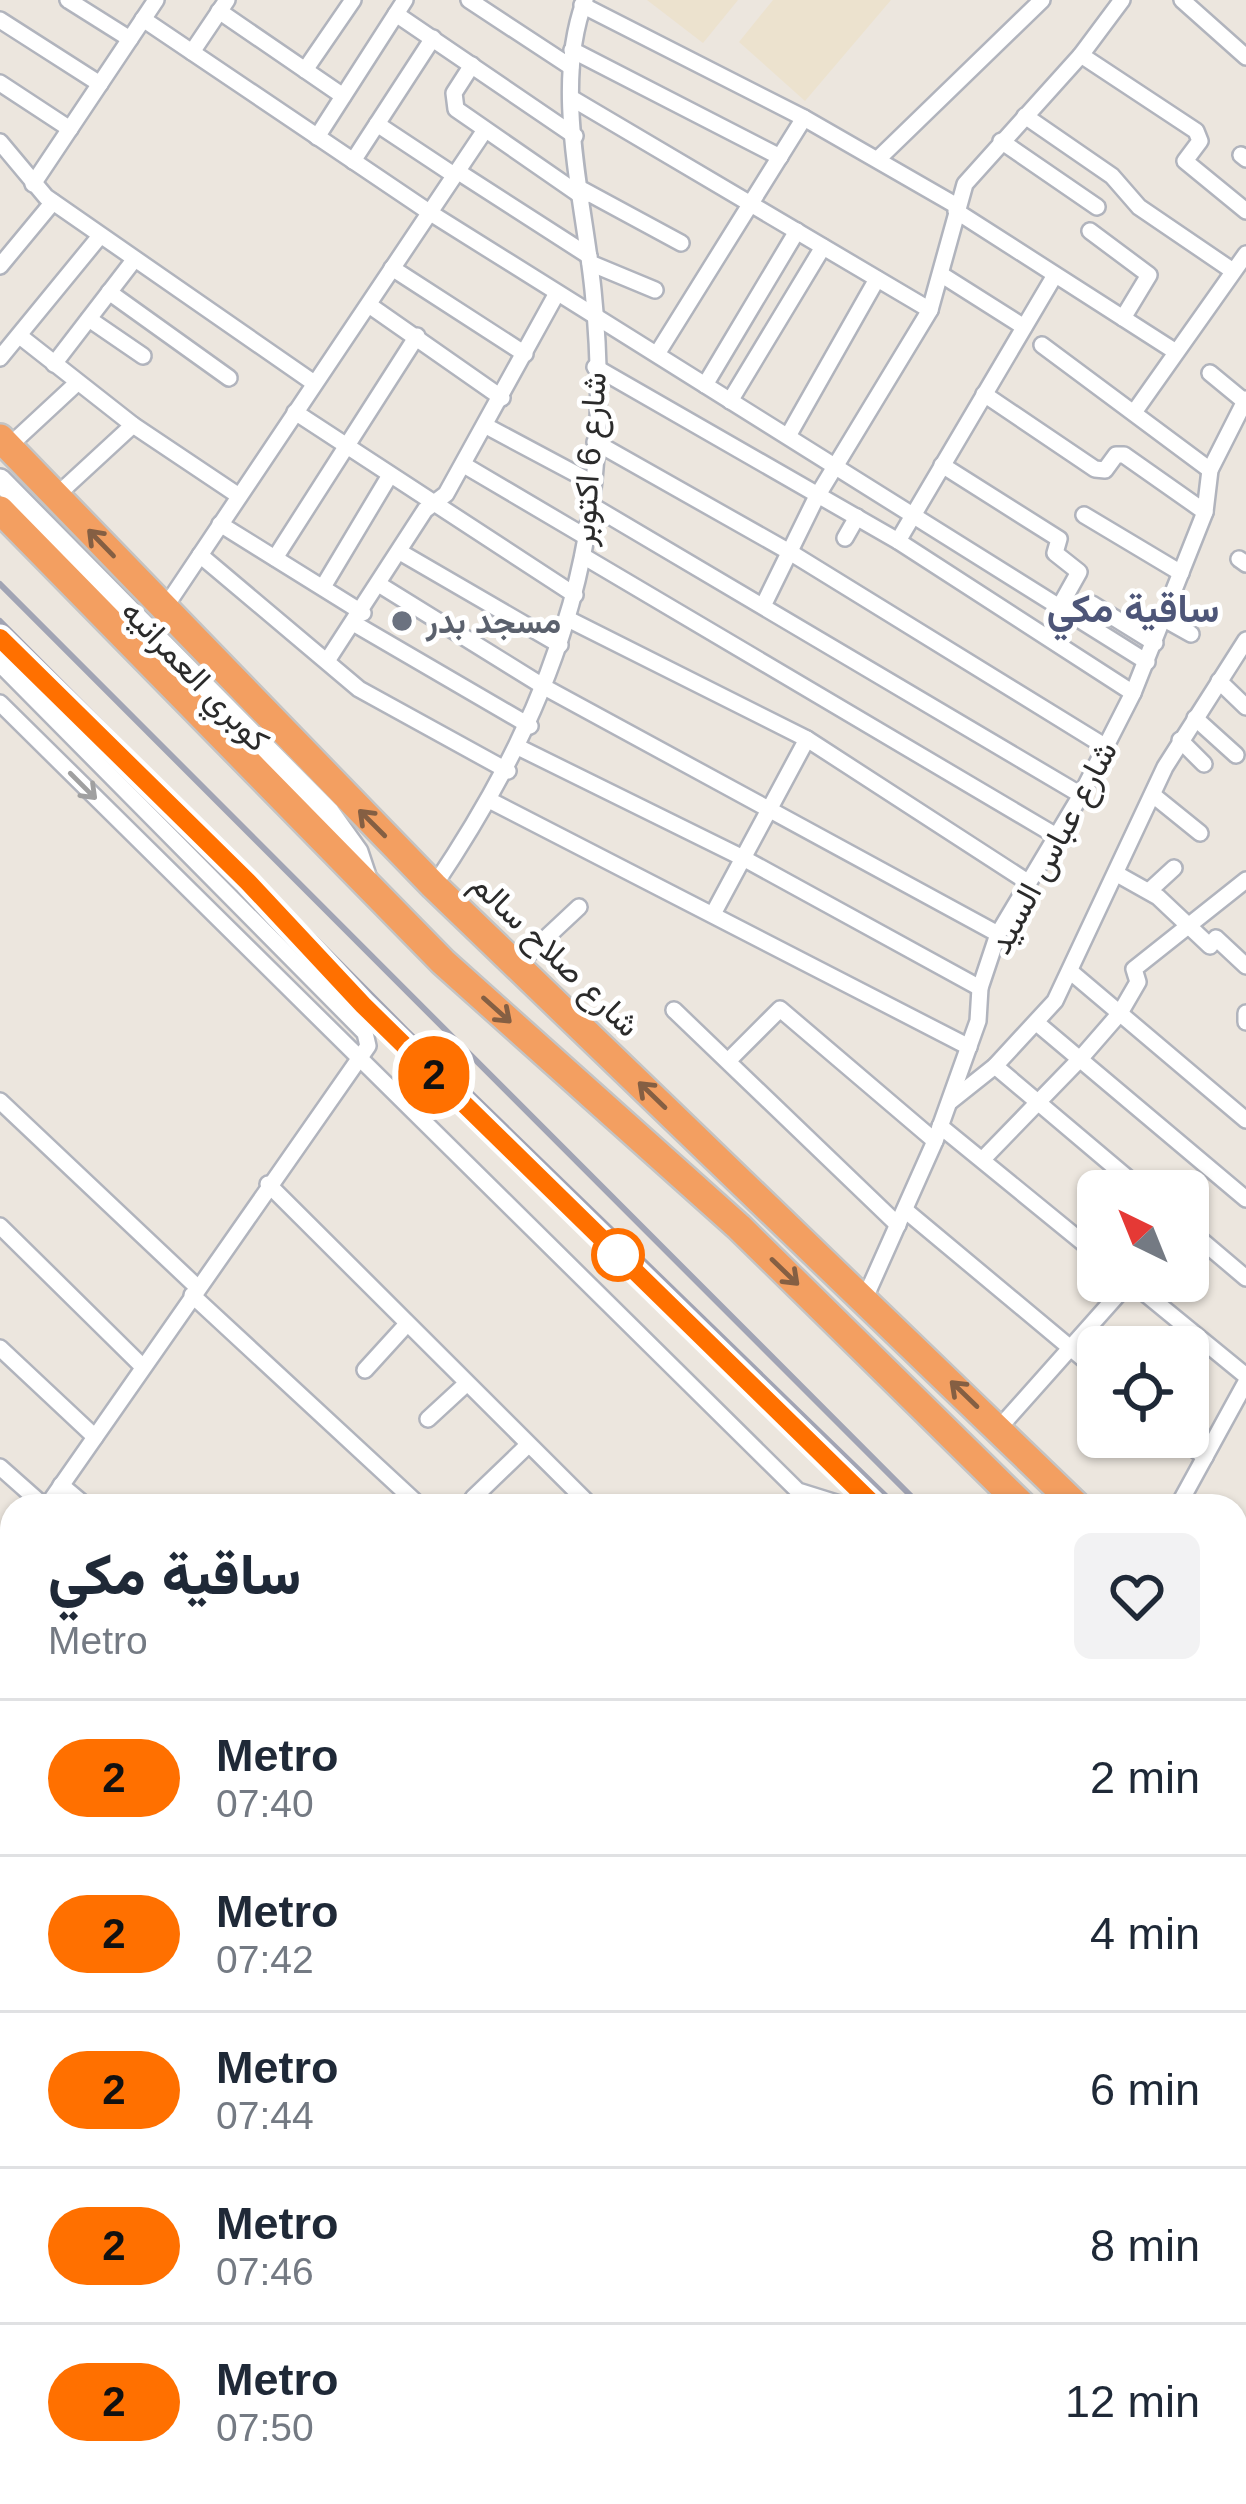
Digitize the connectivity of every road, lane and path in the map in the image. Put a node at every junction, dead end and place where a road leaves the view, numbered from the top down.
1 (156, 0) edge
2 (353, 0) edge
3 (469, 0) edge
4 (1042, 0) edge
5 (1122, 0) edge
6 (1182, 0) edge
7 (78, 3) edge
8 (584, 3) edge
9 (223, 6) edge
10 (401, 7) edge
11 (143, 19) junction
12 (0, 20) edge
13 (433, 38) junction
14 (130, 40) junction
15 (192, 52) junction
16 (1081, 55) junction
17 (1246, 56) edge
18 (572, 58) junction
19 (472, 65) junction
20 (305, 70) junction
21 (0, 83) edge
22 (100, 84) junction
23 (344, 96) junction
24 (573, 99) junction
25 (1025, 116) junction
26 (803, 118) junction
27 (377, 124) junction
28 (70, 129) junction
29 (485, 130) junction
30 (317, 136) junction
31 (575, 136) junction
32 (1001, 142) junction
33 (3, 149) edge
34 (779, 157) junction
35 (878, 159) junction
36 (353, 160) junction
37 (456, 173) junction
38 (33, 184) junction
39 (583, 193) junction
40 (53, 202) junction
41 (751, 203) junction
42 (1097, 207) dead end
43 (956, 209) junction
44 (429, 212) junction
45 (1246, 212) edge
46 (796, 231) junction
47 (1090, 231) dead end
48 (100, 236) junction
49 (681, 243) dead end
50 (823, 247) junction
51 (1246, 254) edge
52 (590, 259) junction
53 (134, 260) junction
54 (0, 266) edge
55 (392, 268) junction
56 (1233, 271) junction
57 (942, 275) junction
58 (1055, 275) junction
59 (877, 278) junction
60 (655, 290) dead end
61 (110, 292) junction
62 (556, 293) junction
63 (369, 304) junction
64 (930, 310) junction
65 (595, 315) junction
66 (1123, 318) junction
67 (89, 319) junction
68 (1024, 327) junction
69 (417, 336) junction
70 (20, 337) junction
71 (1042, 345) dead end
72 (1176, 352) junction
73 (525, 354) junction
74 (658, 354) junction
75 (143, 356) dead end
76 (0, 358) edge
77 (54, 364) junction
78 (595, 367) junction
79 (1210, 373) dead end
80 (230, 378) dead end
81 (77, 382) junction
82 (314, 383) junction
83 (705, 386) junction
84 (984, 394) junction
85 (502, 398) junction
86 (1245, 400) edge
87 (730, 401) junction
88 (1135, 411) junction
89 (295, 412) junction
90 (133, 424) junction
91 (488, 427) junction
92 (788, 436) junction
93 (596, 442) junction
94 (4, 443) edge
95 (347, 447) junction
96 (836, 464) junction
97 (464, 465) junction
98 (942, 466) junction
99 (1210, 470) junction
100 (390, 475) junction
101 (0, 480) edge
102 (593, 484) junction
103 (56, 496) junction
104 (239, 496) junction
105 (816, 498) junction
106 (434, 504) junction
107 (591, 506) junction
108 (0, 510) edge
109 (1205, 512) junction
110 (915, 513) junction
111 (1084, 515) dead end
112 (857, 518) junction
113 (220, 524) junction
114 (586, 537) junction
115 (845, 538) dead end
116 (898, 541) junction
117 (400, 553) junction
118 (793, 554) junction
119 (200, 555) junction
120 (583, 556) junction
121 (275, 558) junction
122 (1181, 573) junction
123 (380, 585) junction
124 (322, 587) junction
125 (574, 595) junction
126 (1093, 604) dead end
127 (763, 606) junction
128 (1060, 606) junction
129 (164, 608) junction
130 (359, 618) junction
131 (568, 619) junction
132 (1166, 620) junction
133 (1191, 634) dead end
134 (1155, 643) junction
135 (1245, 643) edge
136 (560, 645) junction
137 (326, 662) junction
138 (1147, 662) junction
139 (0, 664) edge
140 (1219, 681) junction
141 (545, 688) junction
142 (1133, 693) junction
143 (0, 703) edge
144 (1246, 707) edge
145 (1196, 718) junction
146 (530, 726) junction
147 (807, 739) junction
148 (1180, 740) junction
149 (1106, 747) junction
150 (520, 748) junction
151 (1236, 755) dead end
152 (1204, 764) dead end
153 (508, 771) junction
154 (1081, 795) junction
155 (1153, 795) junction
156 (491, 801) junction
157 (768, 810) junction
158 (1200, 833) dead end
159 (1054, 834) junction
160 (743, 858) junction
161 (1174, 868) dead end
162 (1118, 874) junction
163 (1246, 880) edge
164 (1026, 881) junction
165 (369, 886) junction
166 (434, 886) junction
167 (1149, 891) junction
168 (579, 907) dead end
169 (713, 914) junction
170 (1187, 923) junction
171 (478, 928) junction
172 (998, 934) junction
173 (443, 962) junction
174 (517, 965) junction
175 (1246, 966) edge
176 (1071, 972) junction
177 (980, 988) junction
178 (674, 1010) dead end
179 (1120, 1013) junction
180 (1039, 1024) junction
181 (969, 1047) junction
182 (1080, 1059) junction
183 (728, 1061) junction
184 (360, 1063) junction
185 (995, 1066) junction
186 (0, 1101) edge
187 (1036, 1101) junction
188 (948, 1103) junction
189 (1244, 1116) edge
190 (937, 1133) junction
191 (711, 1153) junction
192 (983, 1160) junction
193 (1118, 1170) edge
194 (690, 1182) junction
195 (742, 1183) junction
196 (268, 1184) junction
197 (1246, 1199) edge
198 (715, 1204) junction
199 (902, 1217) junction
200 (2, 1230) edge
201 (1077, 1238) edge
202 (1209, 1247) edge
203 (1246, 1278) edge
204 (194, 1292) junction
205 (865, 1298) junction
206 (1111, 1302) edge
207 (1155, 1302) edge
208 (406, 1324) junction
209 (0, 1348) edge
210 (1070, 1348) junction
211 (1077, 1354) edge
212 (142, 1366) junction
213 (365, 1370) dead end
214 (1246, 1379) edge
215 (466, 1384) junction
216 (428, 1420) dead end
217 (999, 1428) junction
218 (94, 1437) junction
219 (528, 1445) junction
220 (1209, 1449) edge
221 (1204, 1458) edge
222 (0, 1467) edge
223 (61, 1486) junction
224 (32, 1494) edge
225 (55, 1494) edge
226 (71, 1494) edge
227 (406, 1494) edge
228 (477, 1494) edge
229 (579, 1494) edge
230 (791, 1494) edge
231 (1011, 1494) edge
232 (1065, 1494) edge
233 (1185, 1494) edge

1 - 11 street
2 - 20 street
3 - 18 street
4 - 35 street
5 - 16 street
6 - 17 street
7 - 14 street
8 - 18 street, شارع 6 اكتوبر
8 - 26 street
9 - 15 street
9 - 20 street
10 - 13 street
10 - 23 street
11 - 14 street
11 - 15 street
12 - 22 street
13 - 19 street
13 - 27 street
14 - 22 street
15 - 30 street
16 - 25 street
16 - 45 street
18 - 24 street, شارع 6 اكتوبر
18 - 34 street
19 - 29 street
19 - 31 street
20 - 23 street
21 - 28 street
22 - 28 street
23 - 30 street
24 - 31 street, شارع 6 اكتوبر
24 - 41 street
25 - 32 street
25 - 56 street
26 - 34 street
26 - 35 street
27 - 36 street
27 - 37 street
28 - 38 street
29 - 37 street
29 - 39 street
30 - 36 street
31 - 39 street, شارع 6 اكتوبر
32 - 42 street
32 - 43 street
33 - 38 street
34 - 41 street
35 - 43 street
36 - 44 street
37 - 44 street
37 - 52 street
38 - 40 street
39 - 49 street
39 - 52 street, شارع 6 اكتوبر
40 - 48 street
40 - 54 street
41 - 46 street
41 - 74 street
43 - 57 street
43 - 58 street
44 - 55 street
44 - 62 street
46 - 50 street
46 - 83 street
47 - 66 street
48 - 53 street
48 - 70 street
50 - 59 street
50 - 87 street
51 - 56 street
52 - 60 street
52 - 65 street, شارع 6 اكتوبر
53 - 61 street
53 - 82 street
55 - 63 street
55 - 73 street
56 - 72 street
57 - 64 street
57 - 68 street
58 - 66 street
58 - 68 street
59 - 64 street
59 - 92 street
61 - 67 street
61 - 80 street
62 - 65 street
62 - 73 street
63 - 69 street
63 - 82 street
64 - 96 street
65 - 74 street
65 - 78 street, شارع 6 اكتوبر
66 - 72 street
67 - 75 street
67 - 77 street
68 - 84 street
69 - 85 street
69 - 95 street
70 - 76 street
70 - 77 street
71 - 88 street
72 - 88 street
73 - 85 street
74 - 83 street
77 - 81 street
78 - 93 street, شارع 6 اكتوبر
78 - 105 street
79 - 86 street
81 - 90 street
81 - 94 street
82 - 89 street
83 - 87 street
84 - 98 street
84 - 109 street
85 - 91 street
86 - 99 street, شارع عباس السيد
87 - 92 street
88 - 99 street
89 - 95 street
89 - 104 street
90 - 103 street
90 - 104 street
91 - 97 street
91 - 102 street
92 - 96 street
93 - 102 street, شارع 6 اكتوبر
93 - 118 street
94 - 103 highway, شارع صلاح سالم
95 - 100 street
95 - 121 street
96 - 105 street
96 - 110 street
97 - 106 street
97 - 114 street
98 - 110 street
98 - 128 street
99 - 109 street, شارع عباس السيد
100 - 106 street
100 - 124 street
101 - 165 street, كوبري العمرانيه
102 - 107 street, شارع 6 اكتوبر
129 -> 103 highway, شارع صلاح سالم
104 - 113 street
105 - 112 street
105 - 118 street
106 - 117 street
106 - 125 street
107 - 114 street, شارع 6 اكتوبر
107 - 127 street
108 - 165 highway
109 - 122 street, شارع عباس السيد
110 - 116 street
110 - 128 street
111 - 122 street
112 - 115 street
112 - 116 street
113 - 119 street
113 - 121 street
114 - 120 street, شارع 6 اكتوبر
116 - 142 street
117 - 123 street
117 - 136 street
118 - 127 street
118 - 149 street
119 - 129 street
119 - 137 street
120 - 125 street, شارع 6 اكتوبر
120 - 159 street
121 - 124 street
122 - 132 street, شارع عباس السيد
123 - 130 street
123 - 141 street
124 - 130 street
125 - 131 street, شارع 6 اكتوبر
126 - 134 street
127 - 154 street
128 - 138 street
166 -> 129 highway, شارع صلاح سالم
130 - 137 street
130 - 146 street
131 - 136 street, شارع 6 اكتوبر
131 - 147 street
132 - 133 street
132 - 134 street, شارع عباس السيد
134 - 138 street, شارع عباس السيد
135 - 140 street
136 - 141 street, شارع 6 اكتوبر
137 - 153 street
138 - 142 street, شارع عباس السيد
139 - 184 street
140 - 144 street
140 - 145 street
141 - 146 street, شارع 6 اكتوبر
141 - 157 street
142 - 149 street, شارع عباس السيد
143 -> 184 street
145 - 148 street
145 - 151 street
146 - 150 street, شارع 6 اكتوبر
147 - 157 street
147 - 164 street
148 - 152 street
148 - 155 street
149 - 154 street, شارع عباس السيد
150 - 153 street, شارع 6 اكتوبر
150 - 160 street
153 - 156 street, شارع 6 اكتوبر
154 - 159 street, شارع عباس السيد
155 - 158 street
155 - 162 street
156 - 166 street, شارع 6 اكتوبر
156 - 169 street
157 - 160 street
157 - 172 street
159 - 164 street, شارع عباس السيد
160 - 169 street
160 - 177 street
161 - 167 street
162 - 167 street
162 - 176 street
163 - 170 street
164 - 172 street, شارع عباس السيد
165 - 173 highway
166 - 171 highway, شارع صلاح سالم
167 - 170 street
168 - 174 street
169 - 181 street
170 - 175 street
170 - 179 street
171 - 173 highway
171 - 174 highway, شارع صلاح سالم
172 - 177 street, شارع عباس السيد
173 -> 194 highway
191 -> 174 highway, شارع صلاح سالم
176 - 179 street
176 - 180 street
177 - 181 street, شارع عباس السيد
178 - 183 street
179 - 182 street
179 - 189 street
180 - 182 street
180 - 185 street
181 - 188 street, شارع عباس السيد
182 - 187 street
182 - 197 street
183 - 190 street
183 - 199 street
184 - 196 street
184 - 230 street
185 - 187 street
185 - 188 street
186 - 204 street
187 - 192 street
187 - 193 street
188 - 190 street, شارع عباس السيد
190 - 192 street
190 - 199 street, شارع عباس السيد
191 - 194 highway
191 - 195 highway, شارع صلاح سالم
192 - 201 street
194 - 198 highway
195 - 198 highway
195 - 205 highway, شارع صلاح سالم
196 - 204 street
196 - 208 street
198 -> 231 highway
199 - 205 street, شارع عباس السيد
199 - 210 street
200 - 212 street
202 - 203 street
204 - 212 street
204 - 227 street
217 -> 205 highway, شارع صلاح سالم
206 - 210 street
207 - 214 street
208 - 213 street
208 - 215 street
209 - 218 street
210 - 211 street
210 - 217 street
212 - 218 street
214 - 220 street
215 - 216 street
215 - 219 street
217 - 232 highway, شارع صلاح سالم
218 - 223 street
219 - 228 street
219 - 229 street
221 - 233 street
222 - 224 street
223 - 225 street
223 - 226 street

